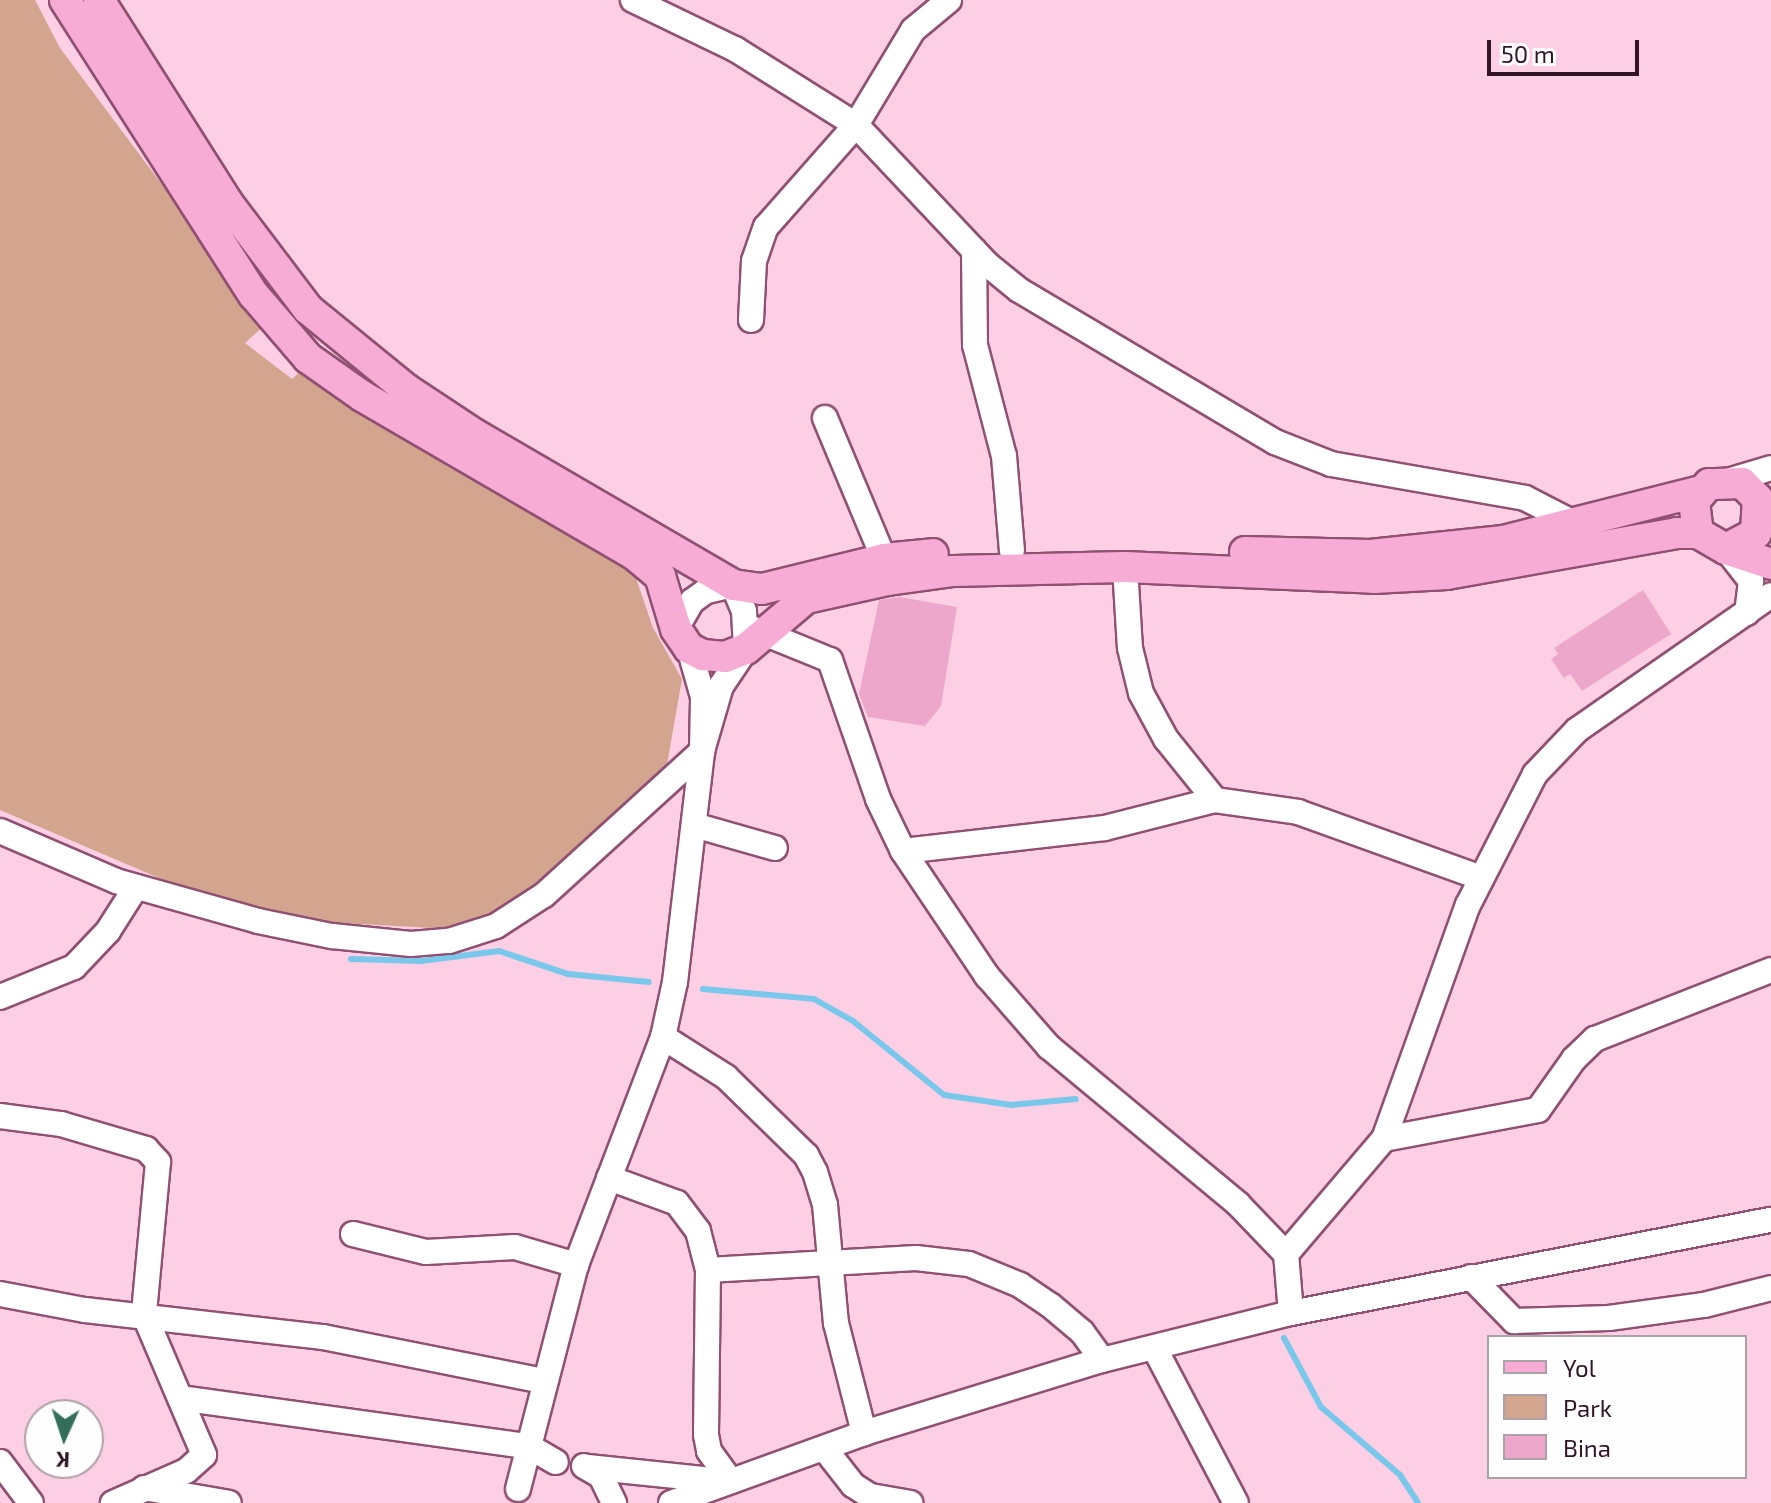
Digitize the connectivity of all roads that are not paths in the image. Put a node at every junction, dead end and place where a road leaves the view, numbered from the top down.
1 (65, 0) edge
2 (99, 0) edge
3 (633, 0) edge
4 (949, 0) edge
5 (856, 125) junction
6 (974, 250) junction
7 (751, 320) dead end
8 (825, 418) dead end
9 (1771, 468) edge
10 (1731, 480) junction
11 (1700, 491) junction
12 (1768, 510) edge
13 (1572, 522) junction
14 (1698, 533) junction
15 (1726, 549) junction
16 (1012, 551) junction
17 (884, 559) junction
18 (1771, 564) edge
19 (1125, 567) junction
20 (733, 585) junction
21 (1771, 595) edge
22 (1747, 613) junction
23 (751, 636) junction
24 (683, 638) junction
25 (702, 751) junction
26 (1215, 800) junction
27 (694, 825) junction
28 (0, 831) edge
29 (775, 848) dead end
30 (903, 851) junction
31 (1481, 878) junction
32 (136, 887) junction
33 (1771, 970) edge
34 (0, 997) edge
35 (663, 1037) junction
36 (0, 1116) edge
37 (1384, 1139) junction
38 (609, 1178) junction
39 (1771, 1220) edge
40 (353, 1234) dead end
41 (1286, 1254) junction
42 (832, 1263) junction
43 (576, 1265) junction
44 (708, 1270) junction
45 (1471, 1277) junction
46 (1771, 1288) edge
47 (0, 1294) edge
48 (1291, 1313) junction
49 (144, 1314) junction
50 (1521, 1329) edge
51 (1155, 1349) junction
52 (1102, 1360) junction
53 (543, 1381) junction
54 (180, 1398) junction
55 (864, 1433) junction
56 (528, 1446) junction
57 (824, 1448) junction
58 (556, 1462) junction
59 (1, 1466) edge
60 (588, 1467) junction
61 (186, 1471) junction
62 (733, 1482) junction
63 (141, 1488) junction
64 (188, 1496) junction
65 (516, 1496) edge
66 (870, 1499) edge
67 (31, 1503) edge
68 (113, 1503) edge
69 (229, 1503) edge
70 (614, 1503) edge
71 (671, 1503) edge
72 (910, 1503) edge
73 (1236, 1503) edge

1 - 24 main road
2 - 20 main road
3 - 5 street
4 - 5 street
5 - 6 street
5 - 7 street
6 - 13 street
6 - 16 street
8 - 17 street
9 - 10 street
10 - 11 main road
10 - 12 main road
11 - 13 main road
11 - 14 main road
12 - 15 main road
13 - 16 main road
14 - 15 main road
14 - 19 main road
15 - 18 main road
15 - 22 street
16 - 17 main road
17 - 20 main road
19 - 23 main road
19 - 26 street
20 - 23 street
20 - 24 street
21 - 22 street
22 - 31 street
23 - 24 main road
23 - 25 street
23 - 30 street
24 - 25 street
25 - 27 street
25 - 32 street
26 - 30 street
26 - 31 street
27 - 29 street
27 - 35 street
28 - 32 street
30 - 41 street
31 - 37 street
32 - 34 street
33 - 37 street
35 - 38 street
35 - 42 street
36 - 49 street
37 - 41 street
38 - 43 street
38 - 44 street
39 - 45 street
40 - 43 street
41 - 48 street
42 - 44 street
42 - 52 street
42 - 55 street
43 - 53 street
44 - 62 street
45 - 48 street
45 - 50 street
46 - 50 street
47 - 49 street
48 - 51 street
49 - 53 street
49 - 54 street
51 - 52 street
51 - 73 street
52 - 55 street
53 - 56 street
54 - 56 street
54 - 61 street
55 - 57 street
56 - 58 street
56 - 65 street
57 - 62 street
57 - 66 street
58 - 60 street
58 - 65 street
59 - 67 street
60 - 62 street
60 - 70 street
61 - 63 street
61 - 64 street
62 - 71 street
63 - 64 street
63 - 68 street
64 - 69 street
66 - 72 street

